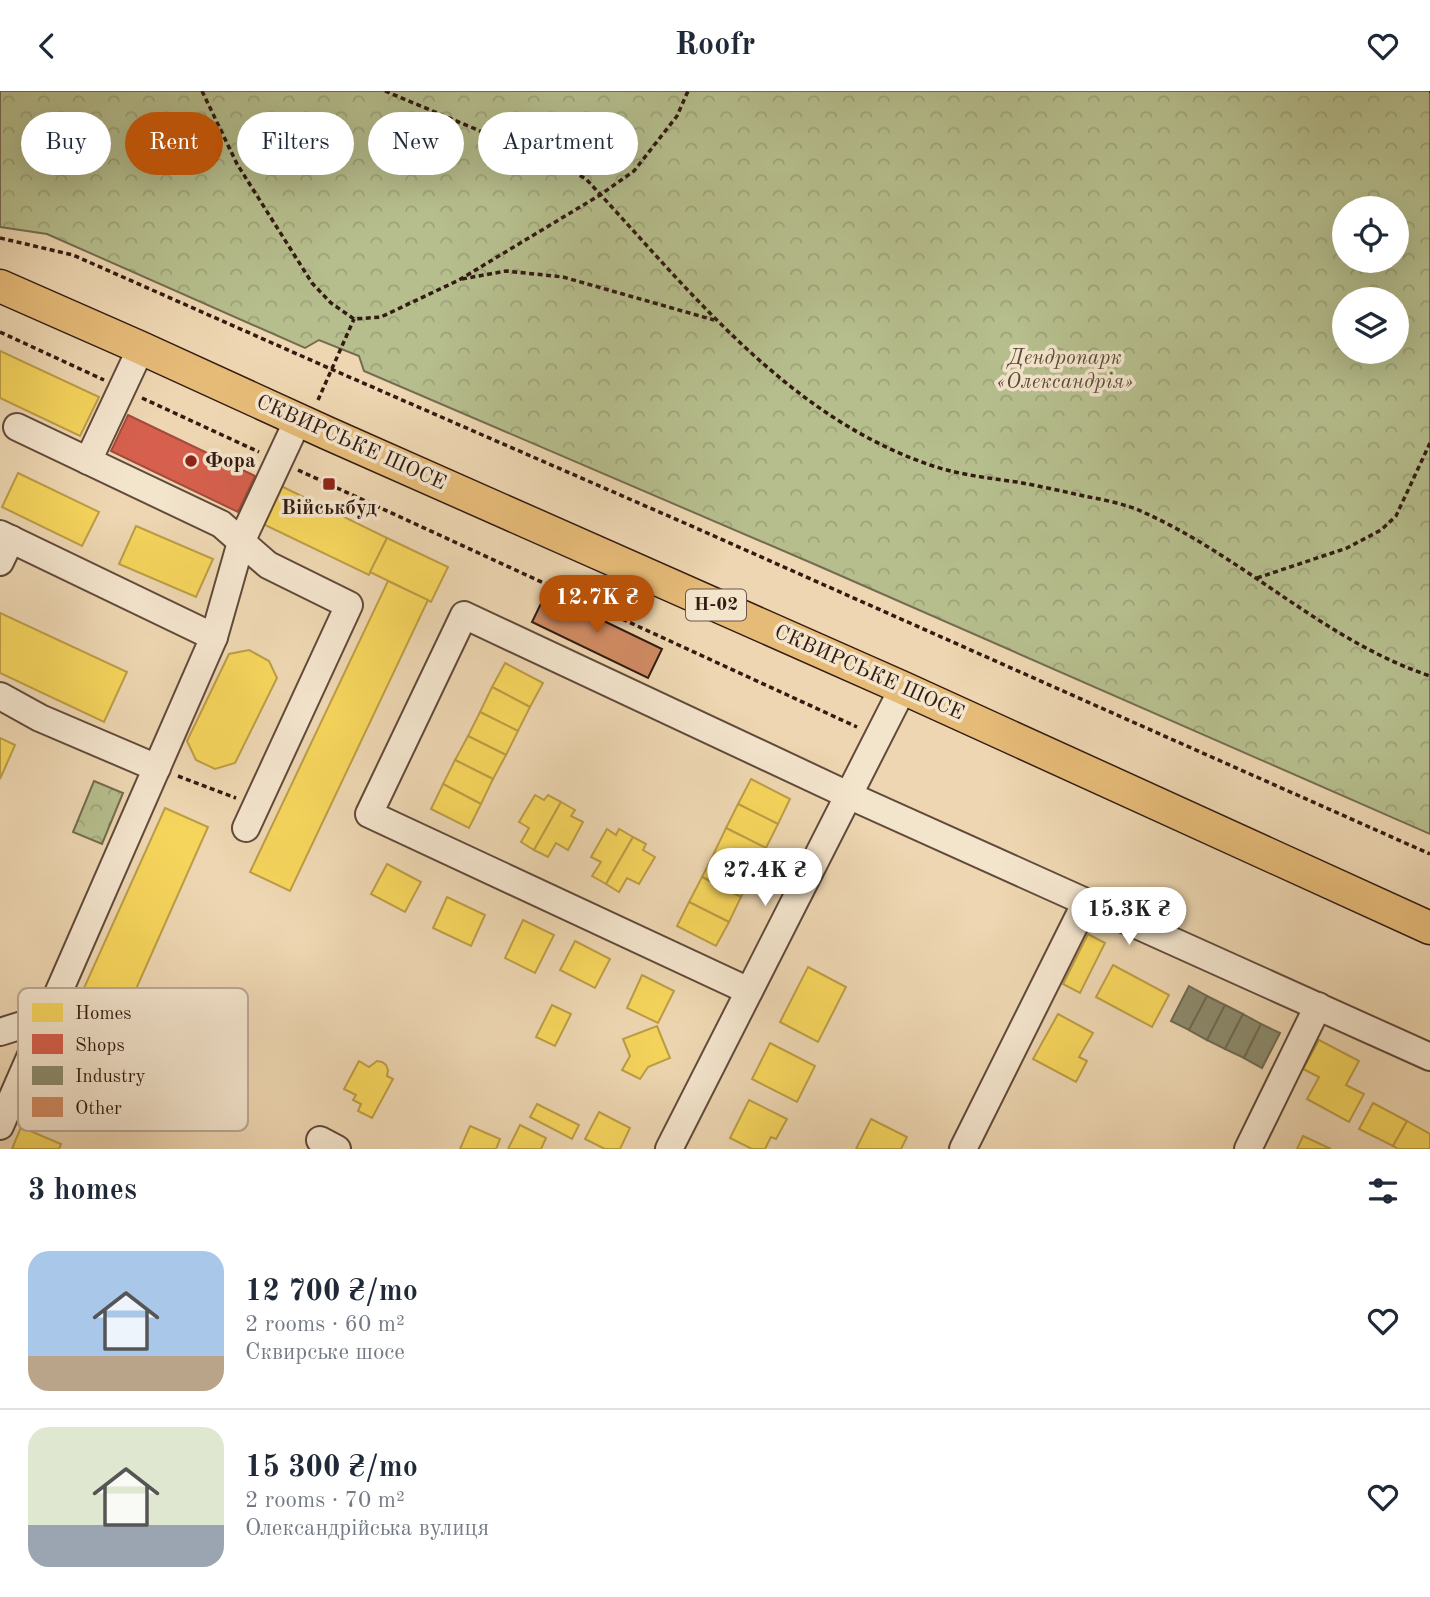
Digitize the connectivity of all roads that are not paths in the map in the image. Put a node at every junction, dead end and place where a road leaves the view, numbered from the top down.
1 (3, 294) edge
2 (141, 348) junction
3 (308, 410) junction
4 (17, 426) dead end
5 (88, 461) junction
6 (241, 542) junction
7 (4, 545) edge
8 (214, 637) junction
9 (903, 688) junction
10 (0, 697) edge
11 (157, 768) junction
12 (848, 795) junction
13 (251, 817) road end
14 (1086, 902) junction
15 (1430, 928) edge
16 (61, 988) edge
17 (749, 992) junction
18 (1318, 1006) junction
19 (18, 1026) edge
20 (0, 1032) edge
21 (1430, 1057) edge
22 (18, 1085) edge
23 (0, 1126) edge
24 (669, 1149) edge
25 (963, 1149) edge
26 (1248, 1149) edge

1 - 2 main road, СКВИРСЬКЕ ШОСЕ / Н-02
2 - 3 main road, СКВИРСЬКЕ ШОСЕ / Н-02
2 - 5 street
3 - 6 street
3 - 9 main road, СКВИРСЬКЕ ШОСЕ / Н-02
4 - 5 street
5 - 6 street
6 - 8 street
6 - 13 street
7 - 8 street
8 - 11 street
9 - 12 street
9 - 15 main road, СКВИРСЬКЕ ШОСЕ / Н-02
10 - 11 street
11 - 16 street
12 - 14 street
12 - 17 street
12 - 17 street
14 - 18 street
14 - 25 street
17 - 24 street
18 - 21 street
18 - 26 street
19 - 20 street
22 - 23 street

